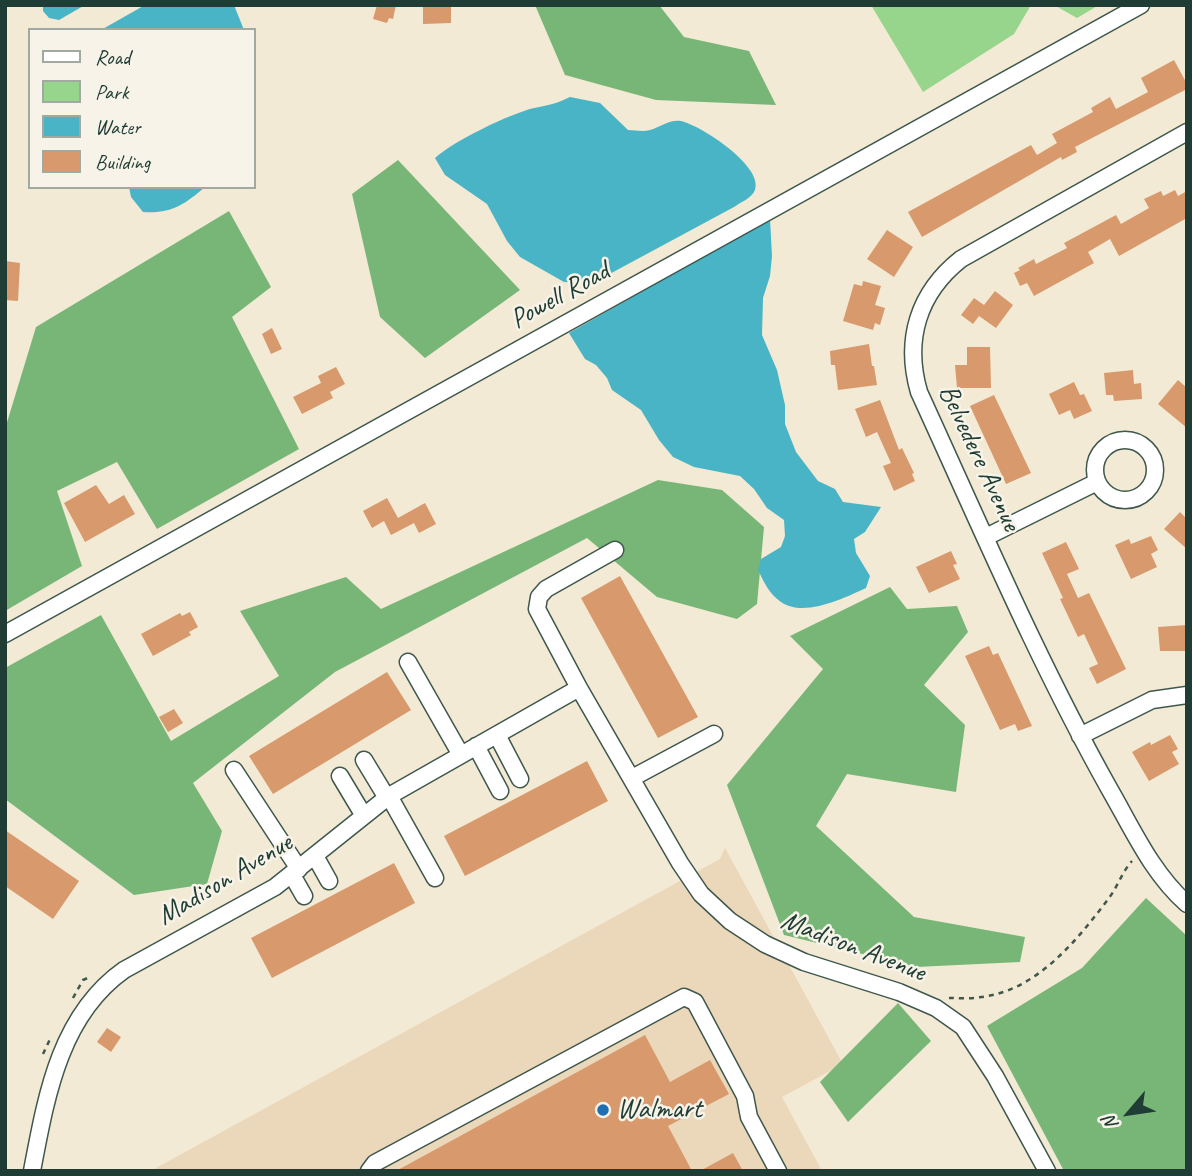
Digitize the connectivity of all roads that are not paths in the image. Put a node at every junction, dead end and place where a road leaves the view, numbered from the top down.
1 (1141, 5) edge
2 (1187, 132) edge
3 (1097, 482) dead end
4 (986, 537) junction
5 (615, 550) dead end
6 (5, 634) edge
7 (408, 662) dead end
8 (579, 688) junction
9 (1187, 695) edge
10 (714, 734) dead end
11 (497, 735) junction
12 (1080, 736) junction
13 (476, 746) junction
14 (461, 755) junction
15 (364, 760) dead end
16 (234, 770) dead end
17 (340, 776) dead end
18 (632, 778) junction
19 (520, 779) dead end
20 (500, 791) dead end
21 (388, 797) junction
22 (364, 816) junction
23 (315, 856) junction
24 (295, 872) junction
25 (435, 878) dead end
26 (328, 881) dead end
27 (304, 896) dead end
28 (1187, 904) edge
29 (32, 1171) edge
30 (369, 1171) edge
31 (778, 1171) edge
32 (1047, 1171) edge

1 - 6 street, Powell Road
2 - 4 street, Belvedere Avenue
3 - 4 street
4 - 12 street, Belvedere Avenue
5 - 8 street, Madison Avenue
7 - 14 street
8 - 11 street, Madison Avenue
8 - 18 street, Madison Avenue
9 - 12 street
10 - 18 street
11 - 13 street, Madison Avenue
11 - 19 street
12 - 28 street, Belvedere Avenue
13 - 14 street, Madison Avenue
13 - 20 street
14 - 21 street, Madison Avenue
15 - 21 street
16 - 24 street
17 - 22 street
18 - 32 street, Madison Avenue
21 - 22 street, Madison Avenue
21 - 25 street
22 - 23 street, Madison Avenue
23 - 24 street, Madison Avenue
23 - 26 street
24 - 27 street
24 - 29 street, Madison Avenue
30 - 31 street

